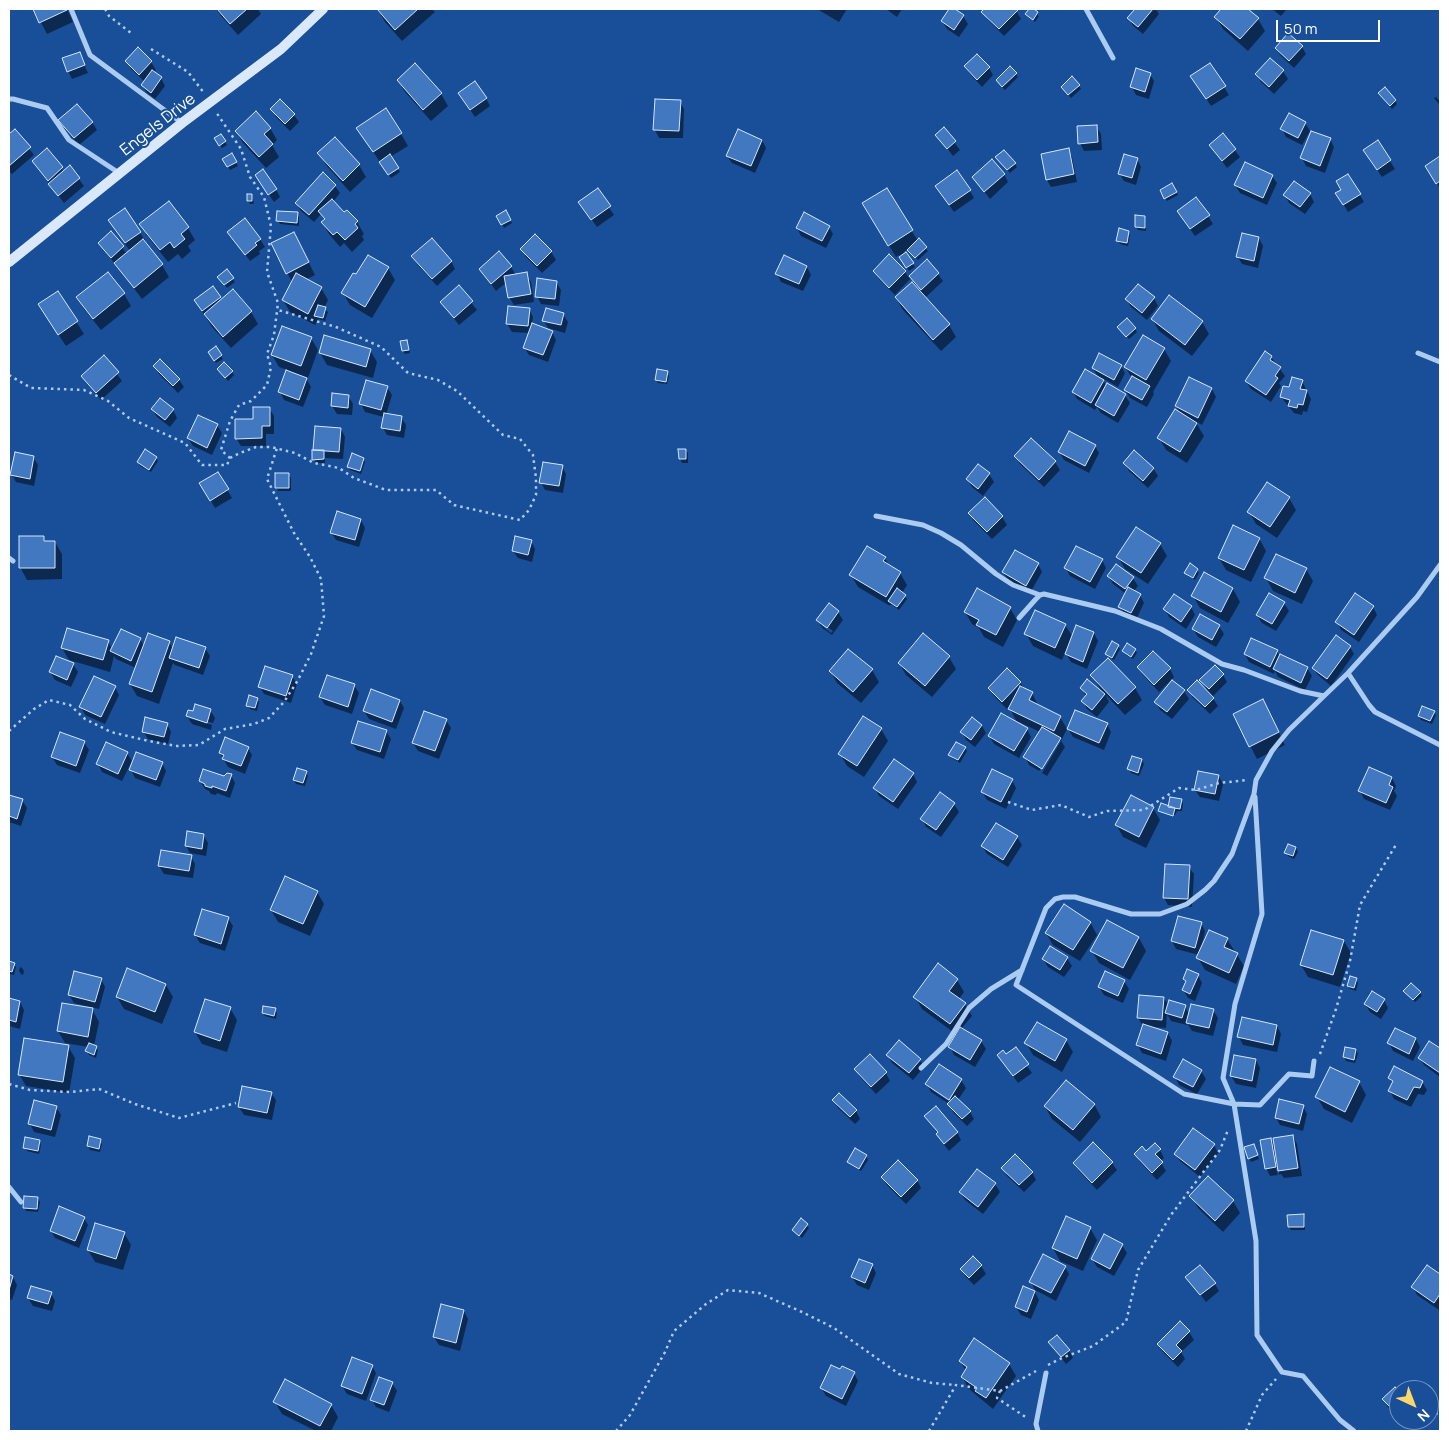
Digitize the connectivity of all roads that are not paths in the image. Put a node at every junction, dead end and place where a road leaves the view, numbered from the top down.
1 (71, 9) edge
2 (323, 9) edge
3 (1086, 9) edge
4 (1113, 58) dead end
5 (9, 100) edge
6 (182, 123) junction
7 (120, 173) junction
8 (9, 262) edge
9 (1418, 353) dead end
10 (1440, 362) edge
11 (876, 516) dead end
12 (1440, 565) edge
13 (1040, 595) junction
14 (1019, 618) dead end
15 (1348, 673) junction
16 (1324, 696) junction
17 (1440, 745) edge
18 (1254, 794) junction
19 (1022, 970) junction
20 (1314, 1062) dead end
21 (921, 1068) dead end
22 (1234, 1104) junction
23 (9, 1187) edge
24 (21, 1202) dead end
25 (1046, 1373) dead end
26 (1038, 1431) edge
27 (1354, 1431) edge

1 - 6 street
2 - 6 street, Engels Drive
3 - 4 street
5 - 7 street
6 - 7 street, Engels Drive
7 - 8 street, Engels Drive
9 - 10 street
11 - 13 street
12 - 15 street
13 - 14 street
13 - 16 street
15 - 16 street
15 - 17 street
16 - 18 street
18 - 19 street
18 - 22 street
19 - 21 street
19 - 22 street
20 - 22 street
22 - 27 street
23 - 24 street
25 - 26 street

